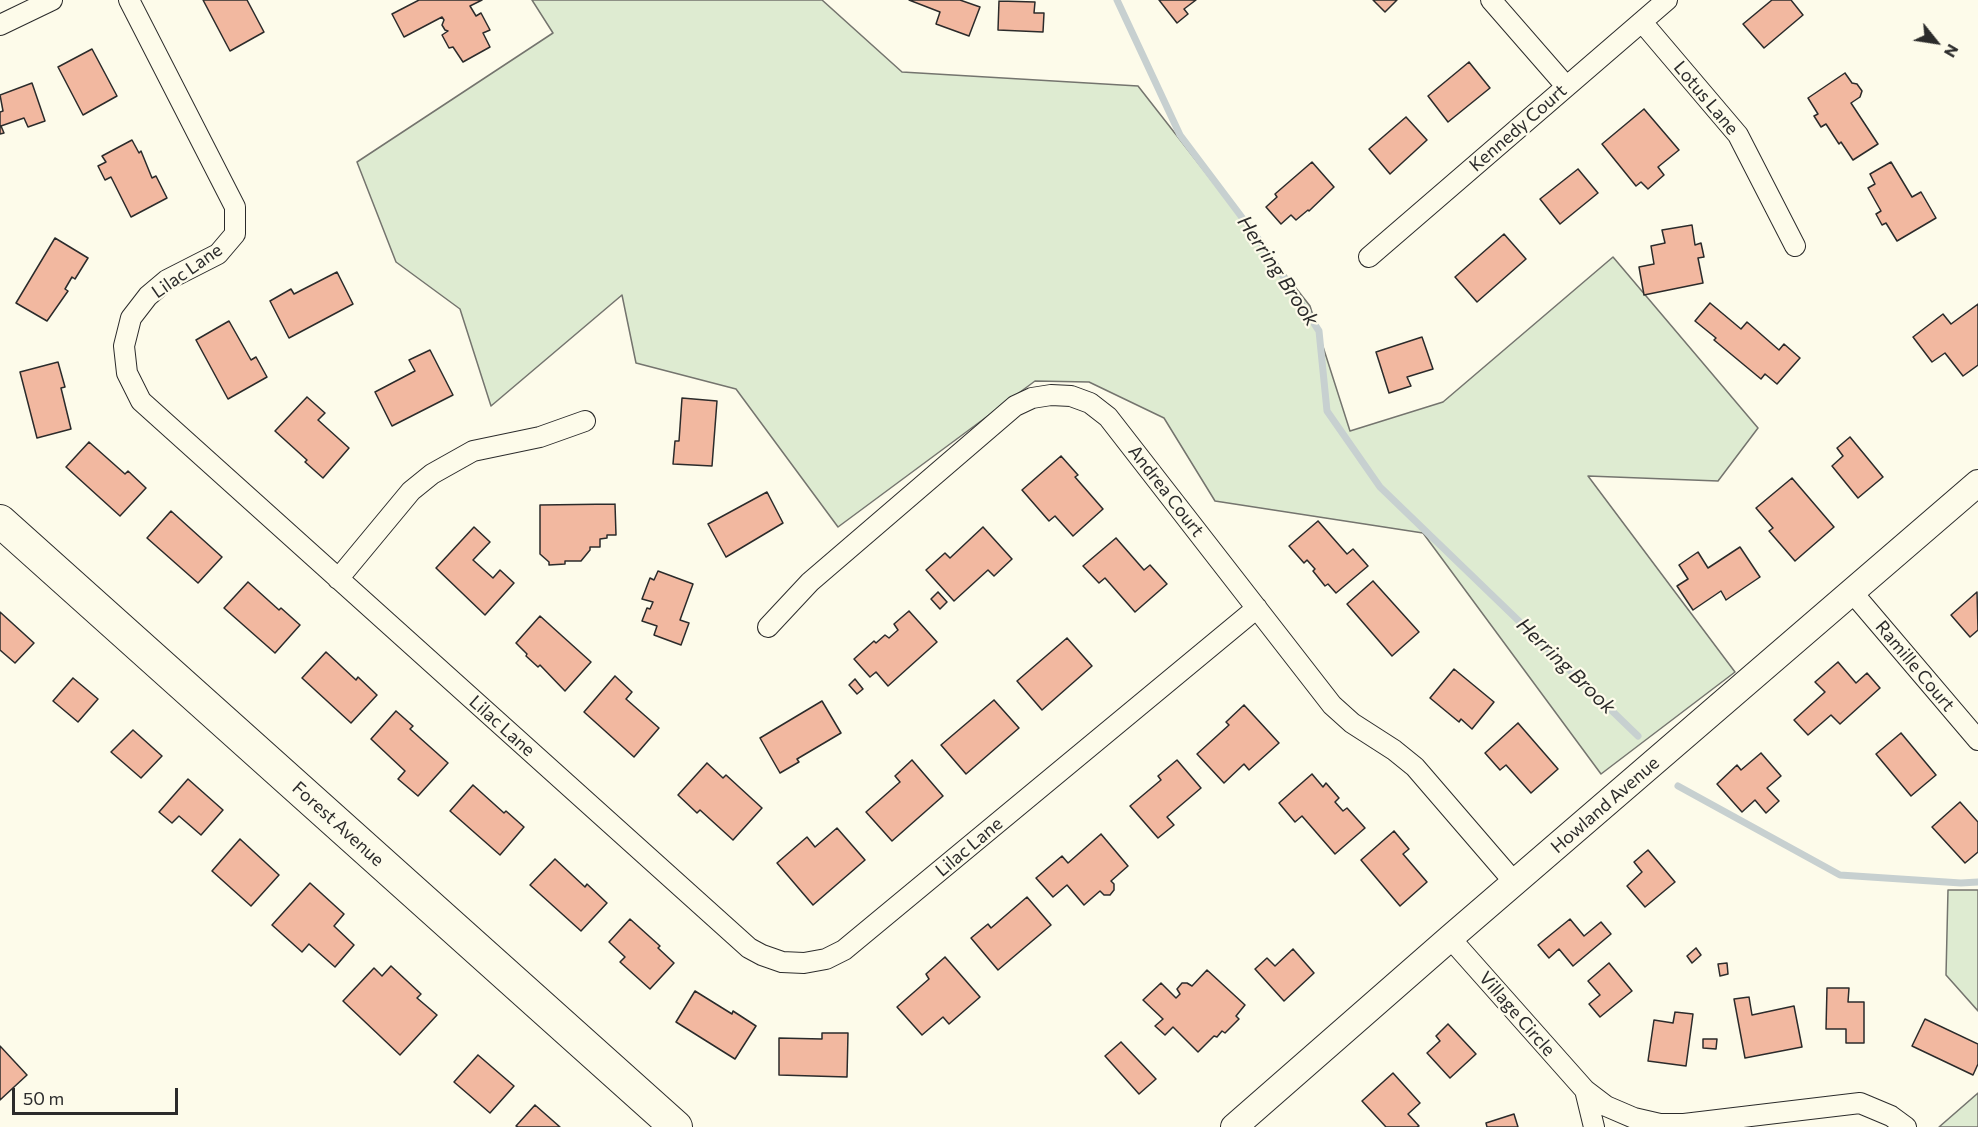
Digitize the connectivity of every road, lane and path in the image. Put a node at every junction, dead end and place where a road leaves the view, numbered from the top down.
1 (52, 0) edge
2 (129, 0) edge
3 (1491, 0) edge
4 (1666, 0) edge
5 (1641, 22) junction
6 (0, 25) edge
7 (1566, 87) junction
8 (1795, 246) dead end
9 (1369, 257) dead end
10 (585, 421) dead end
11 (1978, 483) edge
12 (0, 521) edge
13 (338, 579) junction
14 (1852, 592) junction
15 (1257, 608) junction
16 (768, 627) dead end
17 (1978, 740) edge
18 (1515, 883) junction
19 (1450, 938) junction
20 (1585, 1090) junction
21 (676, 1127) edge
22 (1234, 1127) edge
23 (1594, 1127) edge
24 (1906, 1127) edge

1 - 6 street
2 - 13 street, Lilac Lane
3 - 7 street
4 - 5 street, Kennedy Court
5 - 7 street, Kennedy Court
5 - 8 street, Lotus Lane
7 - 9 street, Kennedy Court
10 - 13 street
11 - 14 street, Howland Avenue
12 - 21 main road, Forest Avenue
13 - 15 street, Lilac Lane
14 - 17 street, Ramille Court
14 - 18 street, Howland Avenue
15 - 16 street, Andrea Court
15 - 18 street, Andrea Court
18 - 19 street, Howland Avenue
19 - 20 street, Village Circle
19 - 22 street, Howland Avenue
20 - 23 street
20 - 24 street, Village Circle

